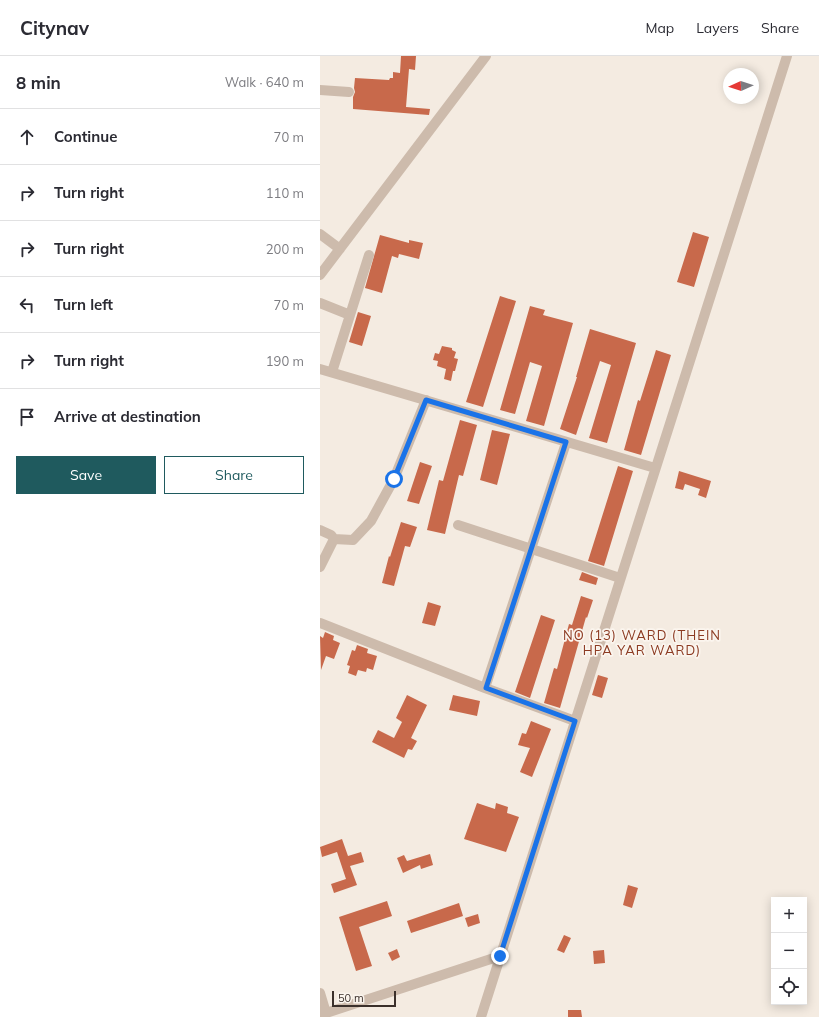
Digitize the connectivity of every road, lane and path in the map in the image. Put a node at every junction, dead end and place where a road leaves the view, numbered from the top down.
1 (486, 56) edge
2 (787, 56) edge
3 (320, 90) edge
4 (348, 92) dead end
5 (320, 234) edge
6 (340, 249) junction
7 (369, 254) dead end
8 (320, 275) edge
9 (320, 303) edge
10 (350, 315) junction
11 (320, 368) edge
12 (332, 372) junction
13 (426, 400) junction
14 (566, 442) junction
15 (655, 468) junction
16 (458, 525) dead end
17 (320, 530) edge
18 (334, 539) junction
19 (532, 549) junction
20 (320, 567) edge
21 (620, 578) junction
22 (320, 622) edge
23 (486, 688) junction
24 (575, 721) junction
25 (500, 956) junction
26 (320, 993) edge
27 (323, 1014) edge
28 (481, 1017) edge

1 - 6 street
2 - 15 street
3 - 4 street
5 - 6 street
6 - 8 street
7 - 10 street
9 - 10 street
10 - 12 street
11 - 12 street
12 - 13 street
13 - 14 street
13 - 18 street
14 - 15 street
14 - 19 street
15 - 21 street
16 - 19 street
17 - 18 street
18 - 20 street
19 - 21 street
19 - 23 street
21 - 24 street
22 - 23 street
23 - 24 street
24 - 25 street
25 - 27 street
25 - 28 street
26 - 27 street

